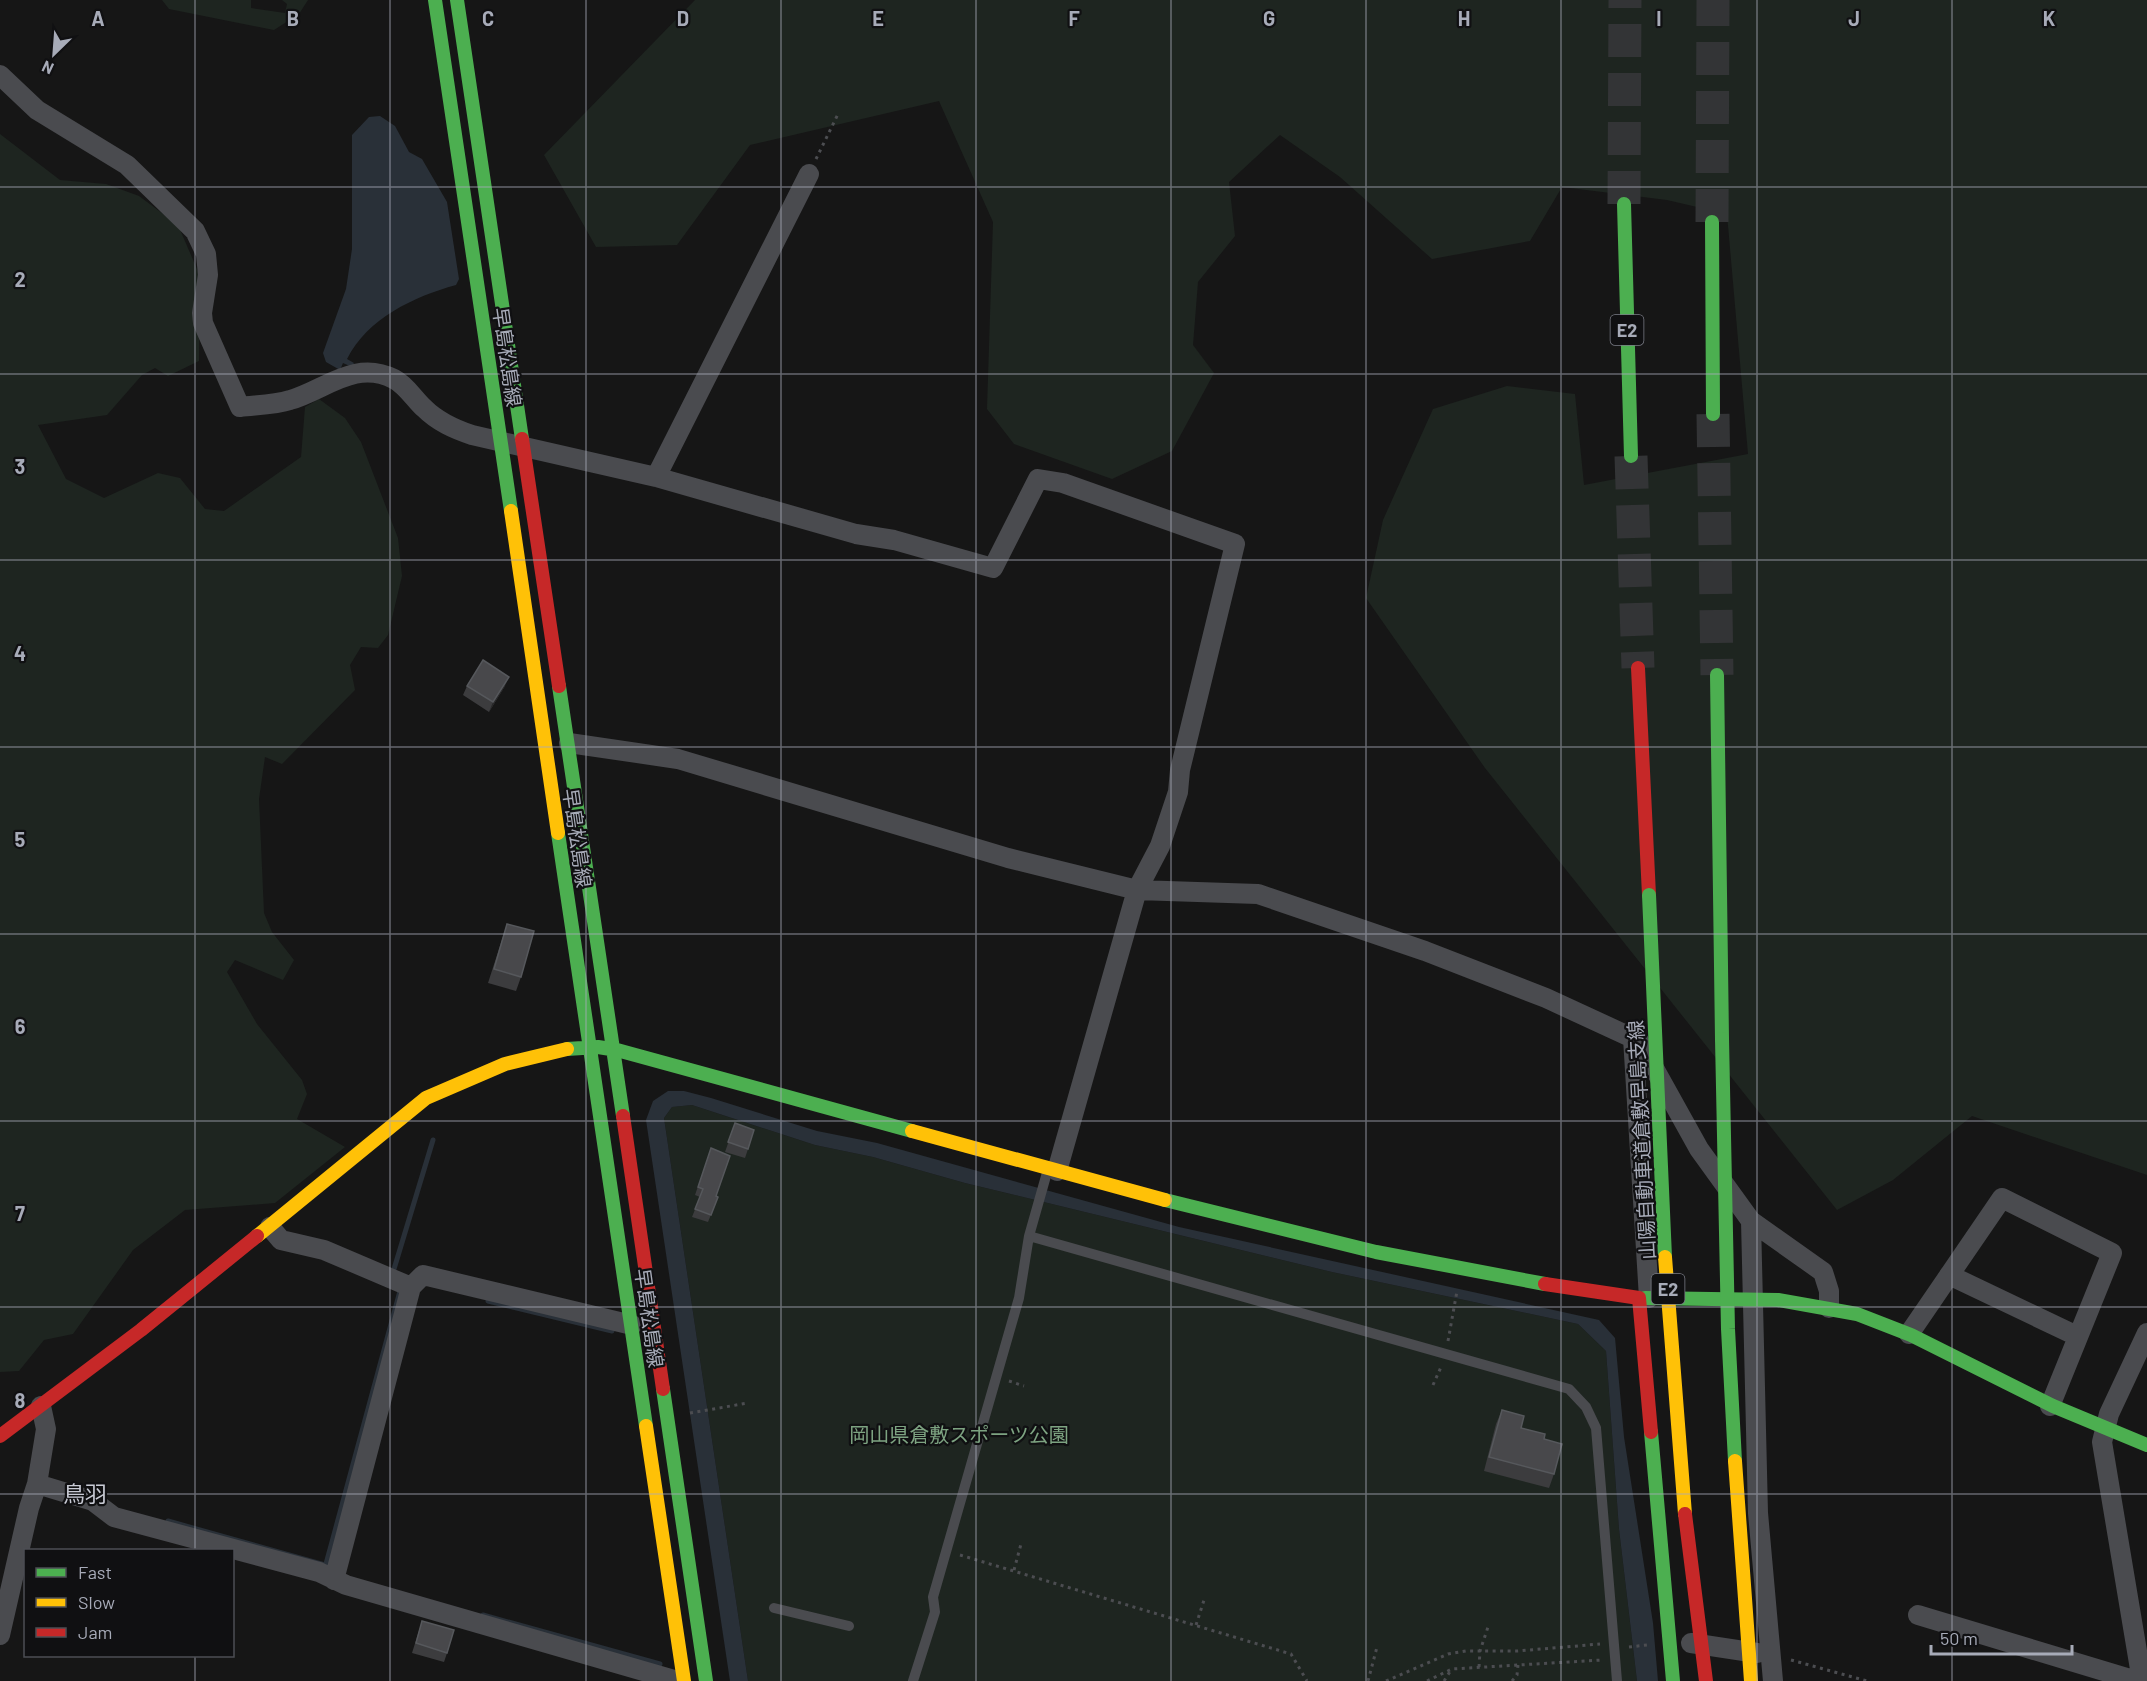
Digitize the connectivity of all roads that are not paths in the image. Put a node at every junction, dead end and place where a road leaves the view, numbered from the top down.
1 (435, 0) edge
2 (457, 0) edge
3 (0, 75) edge
4 (809, 174) road end
5 (1624, 204) tunnel mouth
6 (1712, 222) tunnel mouth
7 (1713, 414) tunnel mouth
8 (500, 439) junction
9 (522, 445) junction
10 (1631, 456) tunnel mouth
11 (656, 477) junction
12 (1638, 668) tunnel mouth
13 (1717, 675) tunnel mouth
14 (568, 743) junction
15 (1137, 890) junction
16 (1633, 1038) junction
17 (590, 1047) junction
18 (615, 1051) junction
19 (1053, 1170) junction
20 (1751, 1221) junction
21 (270, 1227) junction
22 (1029, 1236) junction
23 (1949, 1275) junction
24 (410, 1283) junction
25 (1752, 1297) junction
26 (1644, 1298) junction
27 (1829, 1308) junction
28 (632, 1325) junction
29 (2147, 1333) edge
30 (1909, 1334) junction
31 (2077, 1336) junction
32 (41, 1406) junction
33 (2050, 1406) junction
34 (2104, 1429) junction
35 (0, 1436) edge
36 (2147, 1445) edge
37 (37, 1484) junction
38 (233, 1549) edge
39 (234, 1549) edge
40 (336, 1573) junction
41 (774, 1608) dead end
42 (1918, 1615) dead end
43 (849, 1626) dead end
44 (0, 1635) edge
45 (1663, 1643) junction
46 (1777, 1657) junction
47 (678, 1681) edge
48 (684, 1681) edge
49 (706, 1681) edge
50 (913, 1681) edge
51 (1617, 1681) edge
52 (1673, 1681) edge
53 (1706, 1681) edge
54 (1751, 1681) edge
55 (1773, 1681) edge
56 (2137, 1681) edge
57 (2142, 1681) edge

1 - 8 main road, 早島松島線
2 - 9 main road, 早島松島線
3 - 8 street
4 - 11 street
5 - 10 main road, E2
6 - 7 main road
8 - 9 street
8 - 17 main road, 早島松島線
9 - 11 street
9 - 14 main road, 早島松島線
11 - 15 street
12 - 53 main road, 山陽自動車道倉敷早島支線 / E2, bridge
13 - 54 main road, bridge
14 - 15 street
14 - 18 main road, 早島松島線
15 - 16 street
15 - 19 street
16 - 20 street
16 - 26 street
17 - 18 main road
17 - 21 main road
17 - 28 main road, 早島松島線
18 - 19 main road
18 - 49 main road, 早島松島線
19 - 22 lane
19 - 26 main road
20 - 25 street
20 - 27 street
21 - 24 street
21 - 32 main road
22 - 50 lane
22 - 51 lane
23 - 30 street
23 - 31 street
23 - 31 street
24 - 28 street
24 - 40 street
25 - 26 main road
25 - 27 main road
25 - 46 street
26 - 45 main road
27 - 30 main road
28 - 48 main road, 早島松島線
29 - 34 street
30 - 33 main road
31 - 33 street
32 - 35 main road
32 - 37 street
33 - 34 main road
34 - 36 main road
34 - 57 street
37 - 38 street
37 - 44 street
39 - 40 street
40 - 47 street
41 - 43 lane
42 - 56 street
45 - 46 street
45 - 52 main road
46 - 55 street

